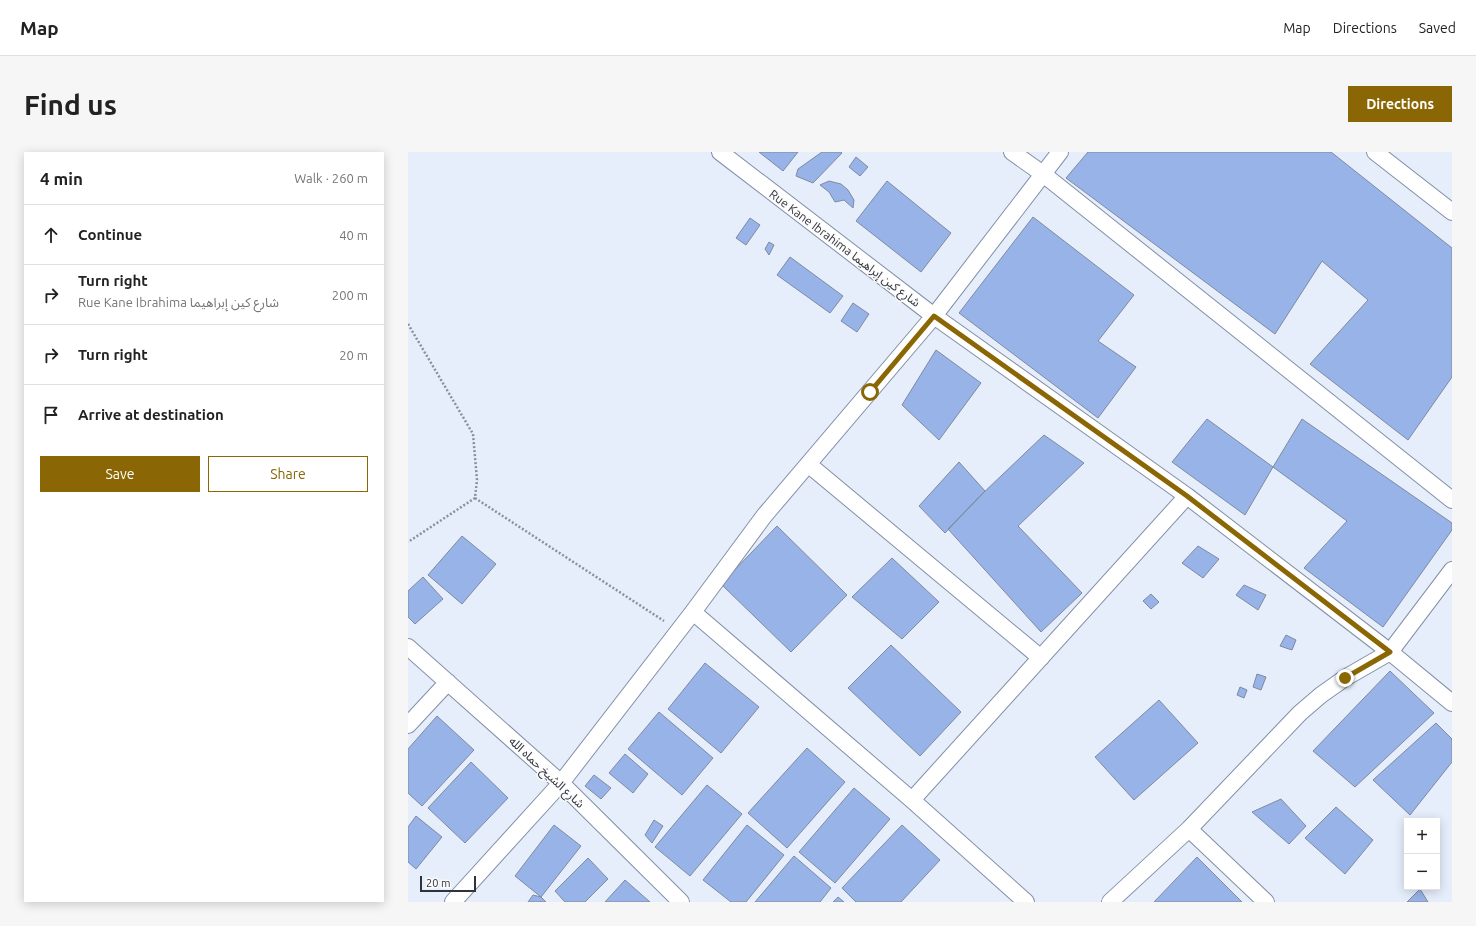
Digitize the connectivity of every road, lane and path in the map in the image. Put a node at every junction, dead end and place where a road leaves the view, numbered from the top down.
1 (720, 152) edge
2 (1012, 152) edge
3 (1060, 152) edge
4 (1375, 152) edge
5 (1043, 174) junction
6 (1452, 212) edge
7 (934, 316) junction
8 (408, 324) edge
9 (808, 464) junction
10 (1187, 496) junction
11 (475, 498) junction
12 (1452, 500) edge
13 (408, 542) edge
14 (1452, 570) edge
15 (693, 612) junction
16 (678, 631) junction
17 (408, 646) edge
18 (1390, 652) junction
19 (1041, 658) junction
20 (448, 682) junction
21 (1452, 703) edge
22 (408, 725) edge
23 (561, 783) junction
24 (912, 800) junction
25 (1189, 829) junction
26 (453, 902) edge
27 (681, 902) edge
28 (1026, 902) edge
29 (1110, 902) edge
30 (1266, 902) edge

1 - 7 street, Rue Kane Ibrahima شارع كين إبراهيما
2 - 5 street
3 - 5 street
4 - 6 street
5 - 7 street
5 - 12 street
7 - 9 street
7 - 10 street, Rue Kane Ibrahima شارع كين إبراهيما
8 - 11 path
9 - 15 street
9 - 19 street
10 - 18 street, Rue Kane Ibrahima شارع كين إبراهيما
10 - 19 street
11 - 13 path
11 - 16 path
14 - 18 street
15 - 16 street
15 - 24 street
16 - 23 street
17 - 20 street, شارع الشيخ حماه الله
18 - 21 street, Rue Kane Ibrahima شارع كين إبراهيما
18 - 25 street
19 - 24 street
20 - 22 street
20 - 23 street, شارع الشيخ حماه الله
23 - 26 street
23 - 27 street, شارع الشيخ حماه الله
24 - 28 street
25 - 29 street
25 - 30 street

